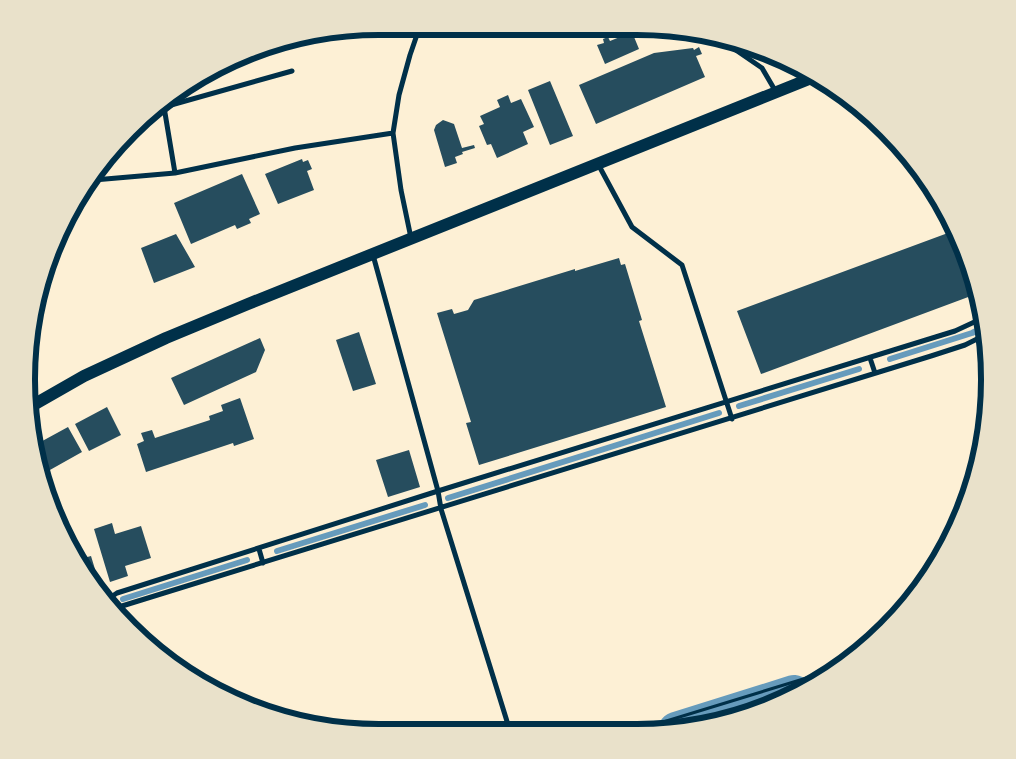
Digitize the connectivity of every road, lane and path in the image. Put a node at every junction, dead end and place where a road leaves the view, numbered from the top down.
1 (417, 35) edge
2 (735, 50) edge
3 (292, 71) dead end
4 (807, 80) edge
5 (776, 92) junction
6 (172, 105) edge
7 (165, 110) edge
8 (393, 133) junction
9 (598, 164) junction
10 (175, 173) junction
11 (99, 180) edge
12 (412, 238) junction
13 (372, 254) junction
14 (976, 322) edge
15 (978, 338) edge
16 (870, 358) junction
17 (875, 373) junction
18 (36, 403) edge
19 (727, 403) junction
20 (732, 419) junction
21 (438, 491) junction
22 (441, 509) junction
23 (259, 549) junction
24 (263, 563) junction
25 (112, 597) edge
26 (120, 606) edge
27 (811, 677) edge
28 (660, 723) edge
29 (508, 724) edge

1 - 8 street
2 - 5 street
3 - 6 street
4 - 5 main road
5 - 9 main road
7 - 10 street
8 - 10 street
8 - 12 street
9 - 12 main road
9 - 19 street
10 - 11 street
12 - 13 main road
13 - 18 main road
13 - 21 street
14 - 16 street
15 - 17 street
16 - 17 street
16 - 19 street
17 - 20 street
19 - 20 street
19 - 21 street
20 - 22 street
21 - 22 street
21 - 23 street
22 - 24 street
22 - 29 street
23 - 24 street
23 - 25 street
24 - 26 street
27 - 28 path

